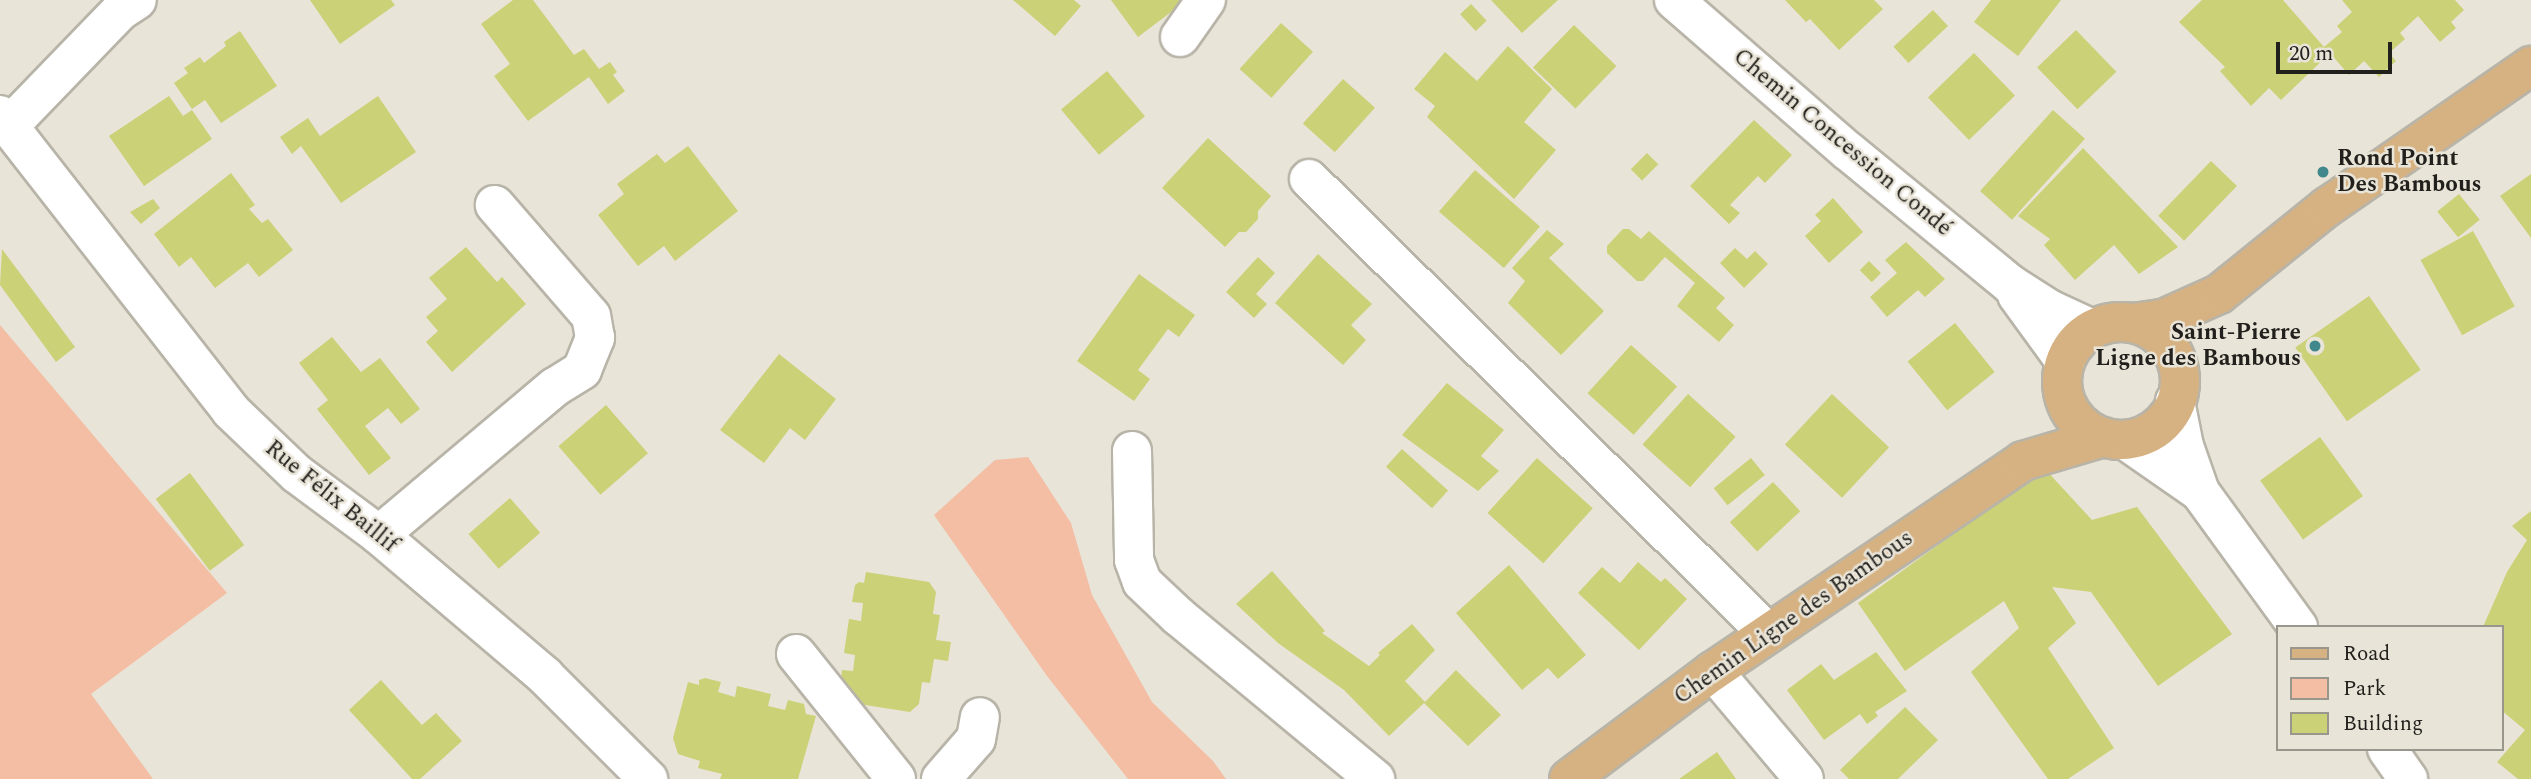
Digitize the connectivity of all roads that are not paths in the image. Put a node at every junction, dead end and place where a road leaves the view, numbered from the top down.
1 (1206, 0) edge
2 (1674, 0) edge
3 (124, 4) edge
4 (1180, 37) dead end
5 (2531, 66) edge
6 (5, 120) edge
7 (1309, 179) dead end
8 (495, 205) dead end
9 (2010, 284) junction
10 (2219, 294) junction
11 (2133, 323) junction
12 (2092, 329) junction
13 (2063, 371) junction
14 (2177, 390) junction
15 (2114, 438) junction
16 (1132, 451) dead end
17 (2023, 461) junction
18 (2200, 492) junction
19 (379, 535) junction
20 (2297, 625) edge
21 (1768, 633) junction
22 (796, 654) dead end
23 (1713, 671) junction
24 (980, 717) dead end
25 (2388, 751) edge
26 (648, 779) edge
27 (896, 779) edge
28 (941, 779) edge
29 (1375, 779) edge
30 (1569, 779) edge
31 (1804, 779) edge
32 (2408, 779) edge

1 - 4 street
2 - 9 street, Chemin Concession Condé
3 - 6 street
5 - 10 main road
6 - 19 street, Rue Félix Baillif
7 - 21 street
8 - 19 street
9 - 12 street, Chemin Concession Condé
9 - 13 street, Chemin Concession Condé
10 - 11 main road
10 - 14 main road
11 - 12 main road
11 - 14 main road
12 - 13 main road
13 - 15 main road
13 - 17 main road, Chemin Ligne des Bambous
14 - 15 main road
14 - 18 street
15 - 17 main road, Chemin Ligne des Bambous
15 - 18 street
16 - 29 street
17 - 21 main road, Chemin Ligne des Bambous
18 - 20 street
19 - 26 street, Rue Félix Baillif
21 - 23 main road, Chemin Ligne des Bambous
22 - 27 street
23 - 30 main road, Chemin Ligne des Bambous
23 - 31 street
24 - 28 street
25 - 32 street

